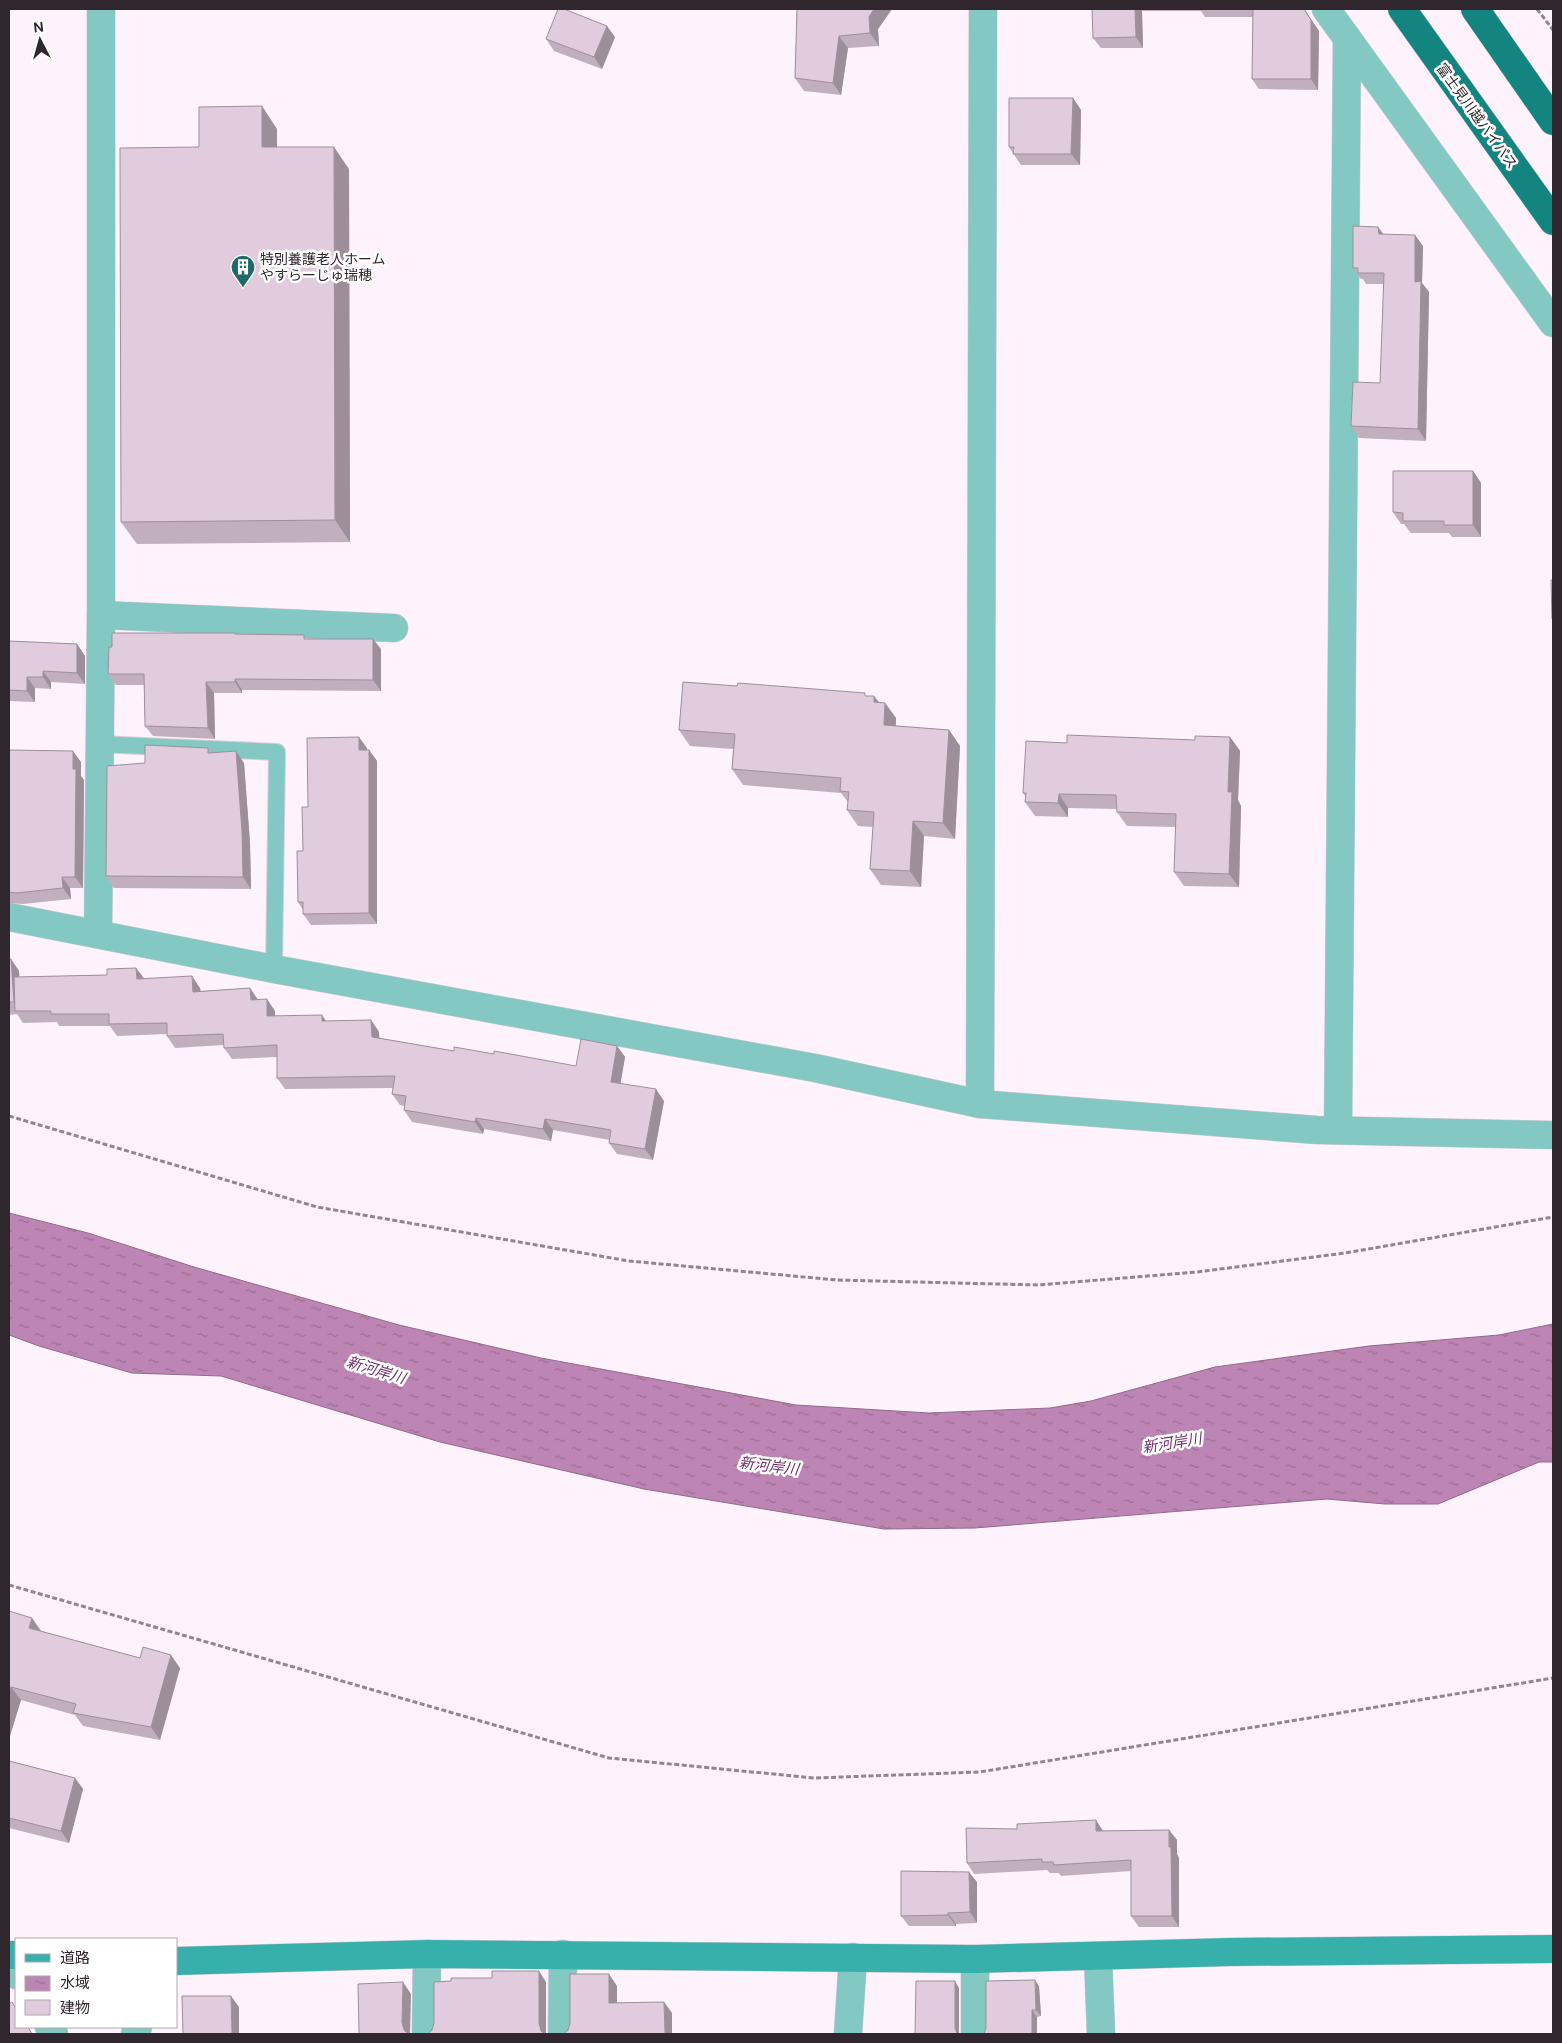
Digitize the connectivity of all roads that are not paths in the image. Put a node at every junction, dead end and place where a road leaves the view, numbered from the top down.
1 (100, 9) edge
2 (983, 9) edge
3 (1326, 9) edge
4 (1402, 9) edge
5 (1475, 9) edge
6 (1347, 38) junction
7 (1553, 121) edge
8 (1553, 221) edge
9 (1553, 323) edge
10 (101, 615) junction
11 (394, 628) dead end
12 (98, 744) junction
13 (9, 917) edge
14 (98, 934) junction
15 (274, 969) junction
16 (980, 1104) junction
17 (1338, 1130) junction
18 (1553, 1135) edge
19 (1553, 1949) edge
20 (427, 1954) junction
21 (563, 1954) junction
22 (1098, 1956) junction
23 (853, 1957) junction
24 (975, 1959) junction
25 (178, 1961) edge
26 (426, 2034) edge
27 (562, 2034) edge
28 (848, 2034) edge
29 (975, 2034) edge
30 (1101, 2034) edge

1 - 10 street
2 - 16 street
3 - 6 street
4 - 8 highway, 富士見川越バイパス
5 - 7 highway
6 - 9 street
6 - 17 street
10 - 11 street
10 - 12 street
12 - 14 street
12 - 15 lane
13 - 14 street
14 - 15 street
15 - 16 street
16 - 17 street
17 - 18 street
19 - 22 street
20 - 21 street
20 - 25 street
20 - 26 street
21 - 23 street
21 - 27 street
22 - 24 street
22 - 30 street
23 - 24 street
23 - 28 street
24 - 29 street

